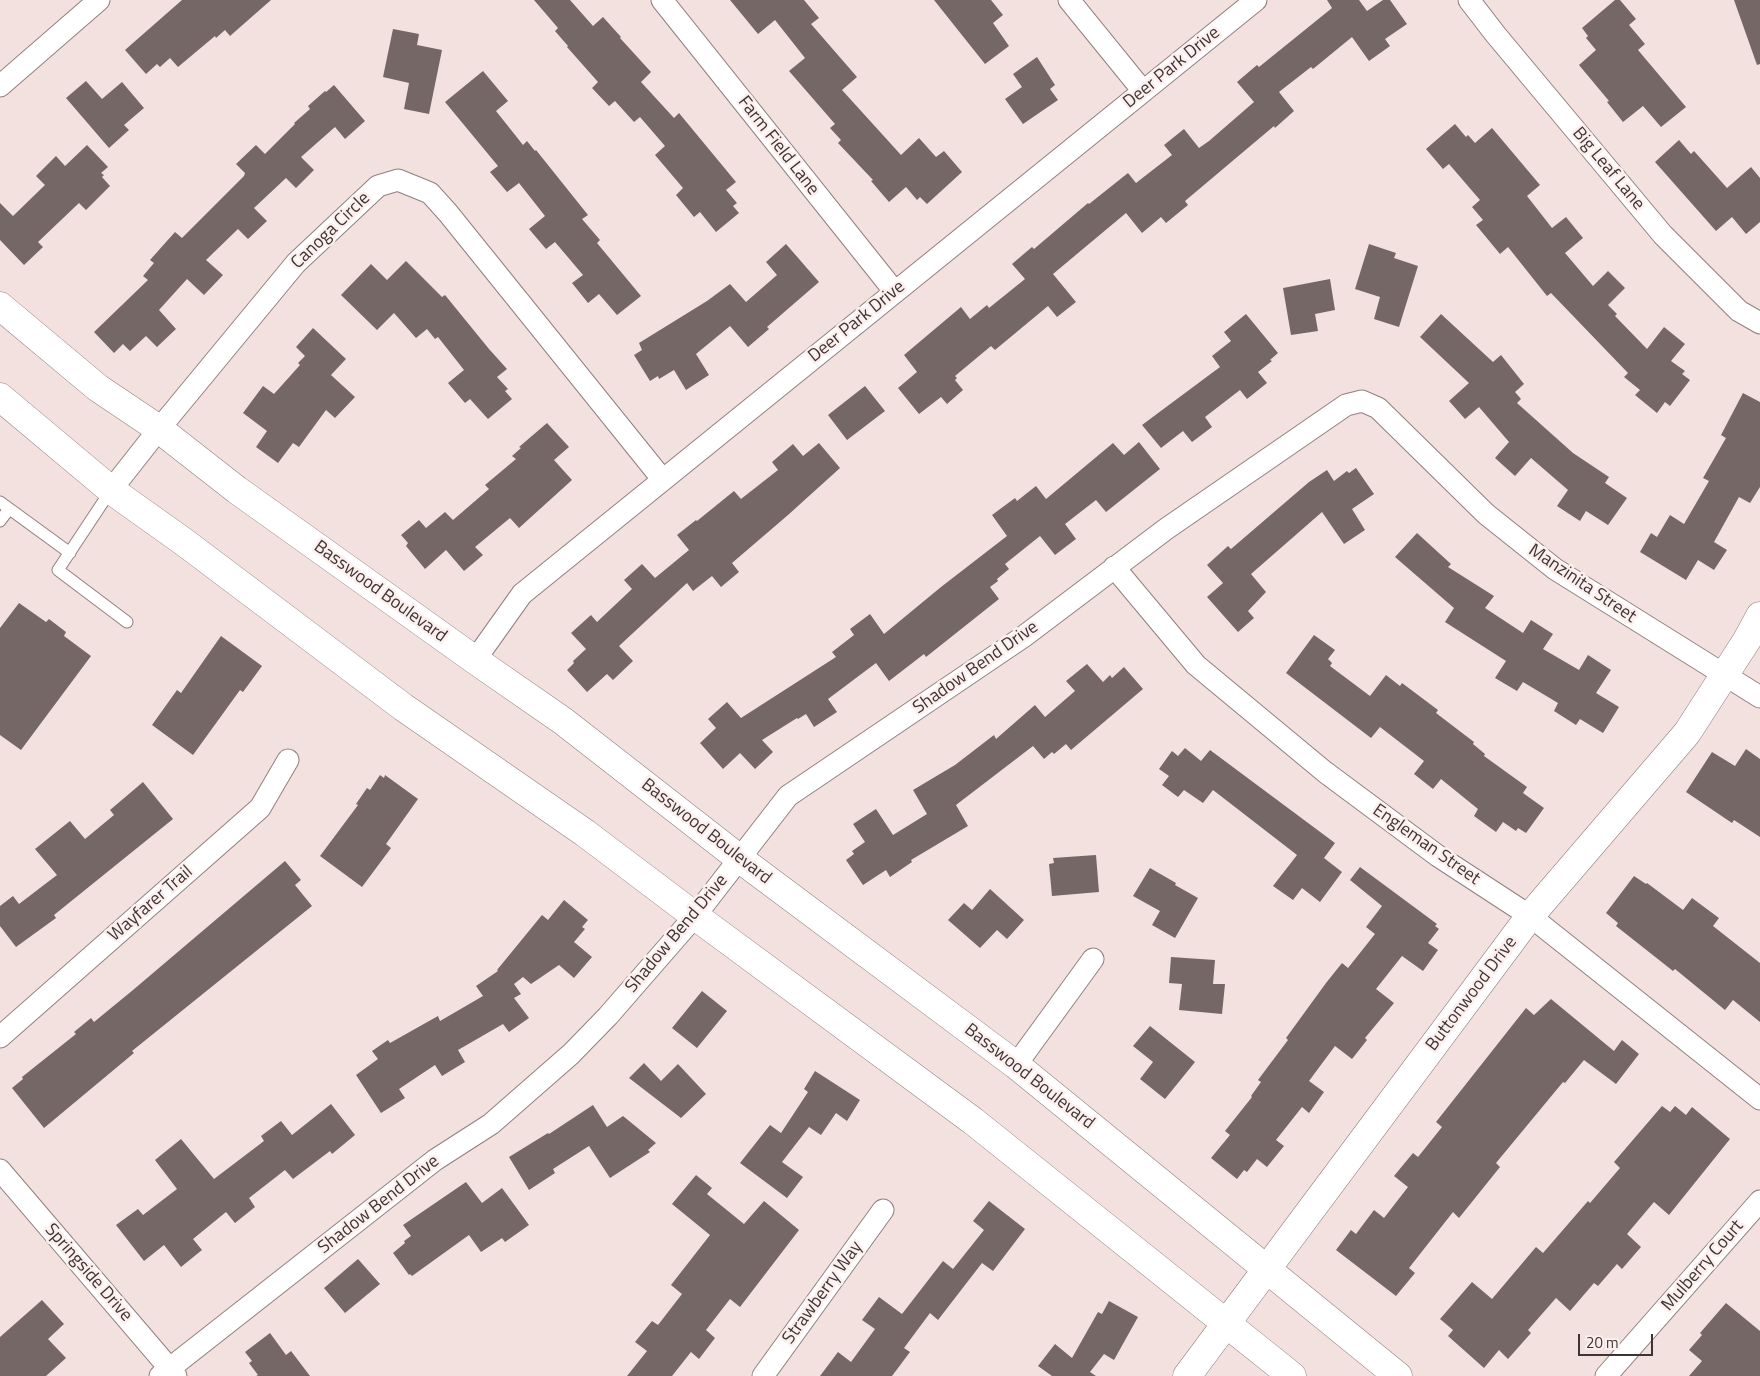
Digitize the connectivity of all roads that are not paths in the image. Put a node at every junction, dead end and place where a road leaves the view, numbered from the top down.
1 (99, 0) edge
2 (662, 0) edge
3 (1069, 0) edge
4 (1256, 0) edge
5 (1469, 0) edge
6 (0, 86) edge
7 (1143, 91) junction
8 (894, 292) junction
9 (0, 306) edge
10 (1760, 323) edge
11 (0, 397) edge
12 (1378, 408) joint
13 (158, 429) junction
14 (663, 480) junction
15 (111, 490) junction
16 (4, 505) edge
17 (0, 521) edge
18 (70, 553) junction
19 (1114, 567) junction
20 (1760, 616) edge
21 (127, 622) dead end
22 (475, 660) junction
23 (1725, 675) junction
24 (1760, 697) edge
25 (288, 760) dead end
26 (740, 859) junction
27 (694, 916) junction
28 (1530, 916) junction
29 (1093, 959) dead end
30 (0, 1037) edge
31 (1016, 1065) junction
32 (1760, 1100) edge
33 (0, 1170) edge
34 (1760, 1201) edge
35 (883, 1210) dead end
36 (1267, 1268) junction
37 (1226, 1325) junction
38 (168, 1373) edge
39 (763, 1376) edge
40 (1187, 1376) edge
41 (1292, 1376) edge
42 (1398, 1376) edge
43 (1606, 1376) edge

1 - 6 street
2 - 8 street, Farm Field Lane
3 - 7 street
4 - 7 street, Deer Park Drive
5 - 10 street, Big Leaf Lane
7 - 8 street, Deer Park Drive
8 - 14 street, Deer Park Drive
9 - 13 main road, Basswood Boulevard
11 - 15 main road
12 - 19 street, Shadow Bend Drive
12 - 23 street, Manzinita Street
13 - 14 street, Canoga Circle
13 - 15 street, Canoga Circle
13 - 22 main road, Basswood Boulevard
14 - 22 street, Deer Park Drive
15 - 18 lane
15 - 27 main road
16 - 17 lane
16 - 18 lane
18 - 21 lane
19 - 26 street, Shadow Bend Drive
19 - 28 street, Engleman Street
20 - 23 main road, Buttonwood Drive
22 - 26 main road, Basswood Boulevard
23 - 24 street, Manzinita Street
23 - 28 main road, Buttonwood Drive
25 - 30 street, Wayfarer Trail
26 - 27 street, Shadow Bend Drive
26 - 31 main road, Basswood Boulevard
27 - 37 main road
27 - 38 street, Shadow Bend Drive
28 - 32 street, Engleman Street
28 - 36 main road, Buttonwood Drive
29 - 31 street
31 - 36 main road, Basswood Boulevard
33 - 38 street, Springside Drive
34 - 43 street, Mulberry Court
35 - 39 street, Strawberry Way
36 - 37 main road, Buttonwood Drive
36 - 42 main road, Basswood Boulevard
37 - 40 main road, Buttonwood Drive
37 - 41 main road

